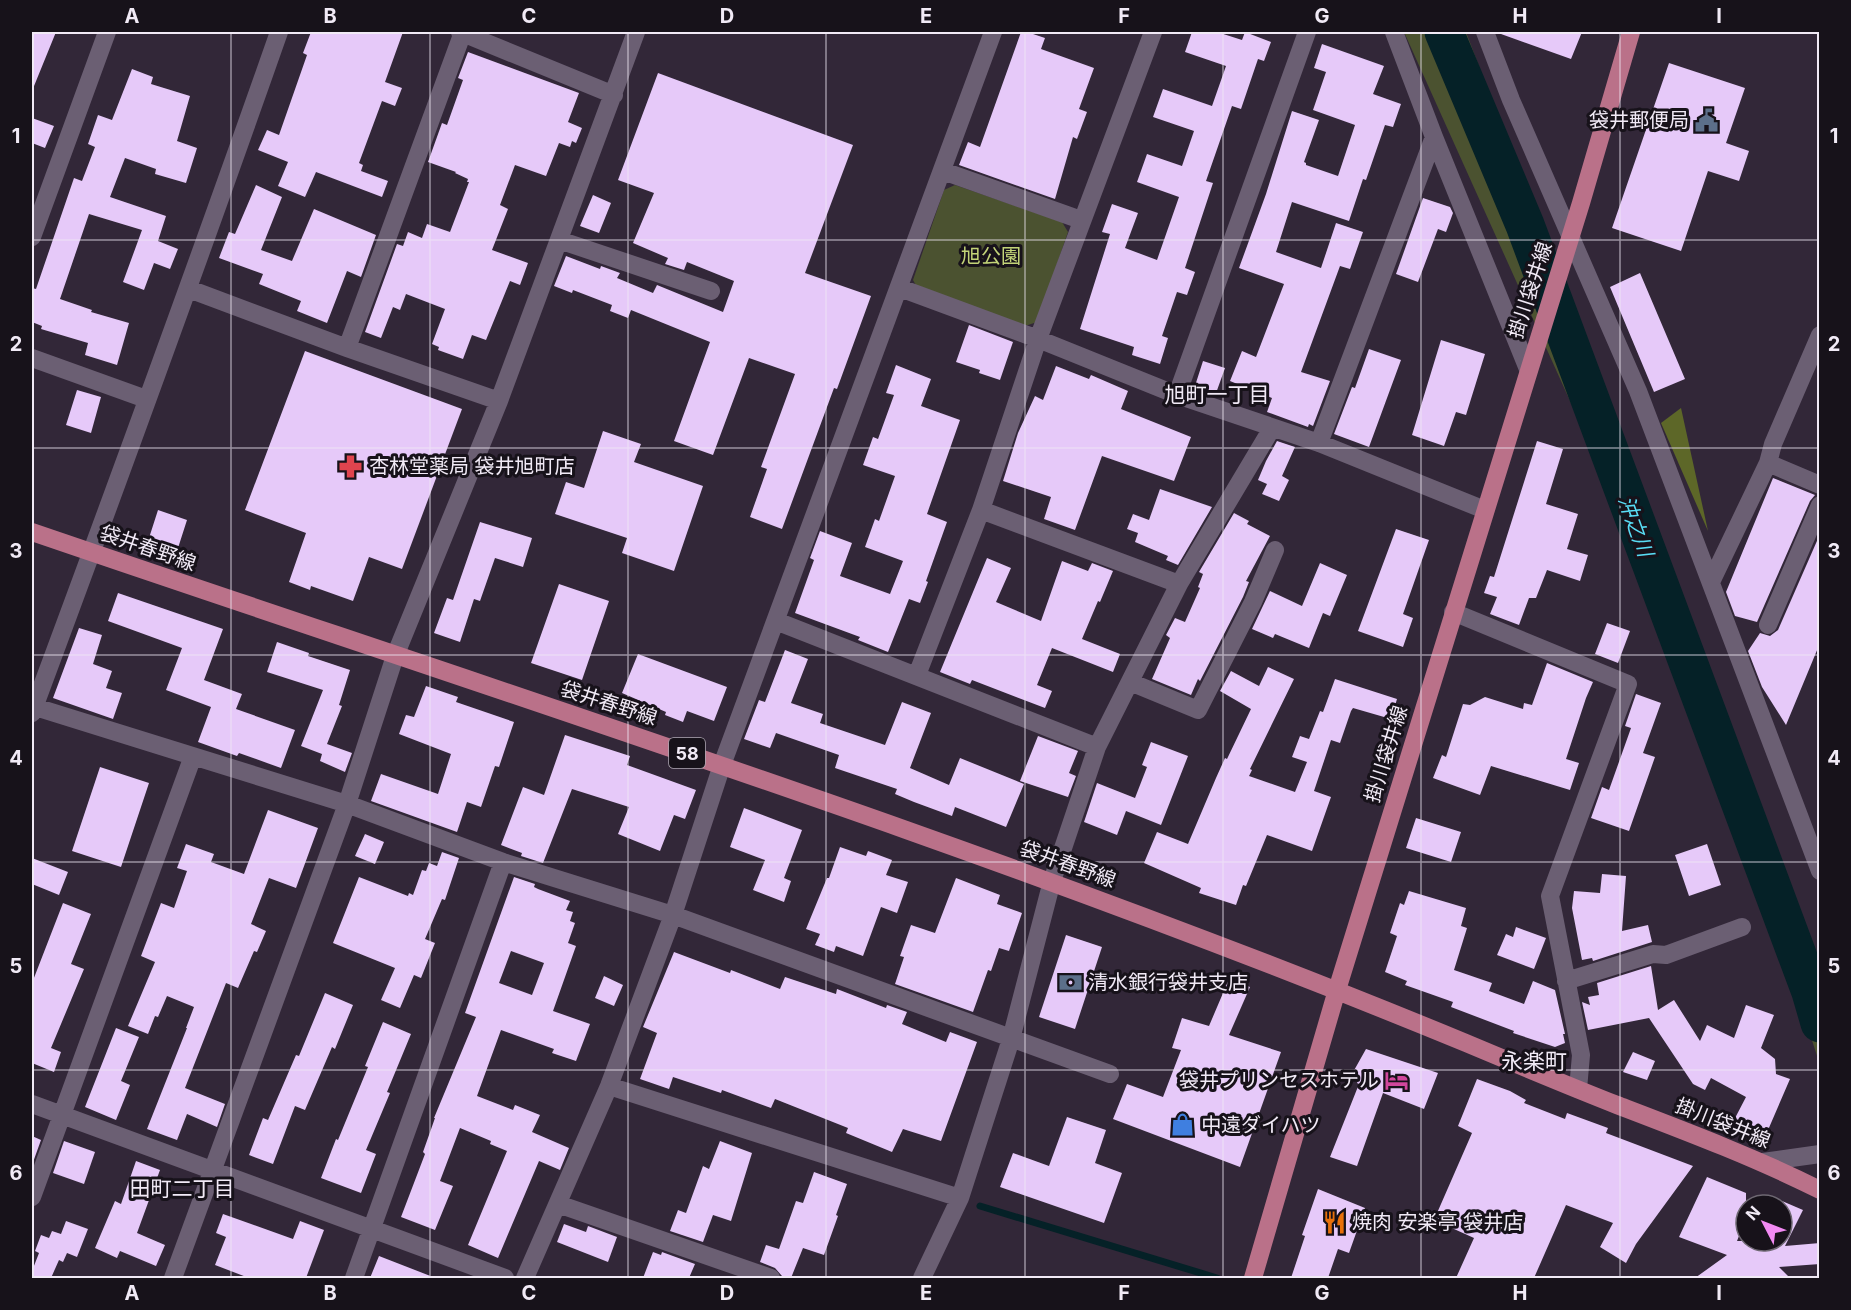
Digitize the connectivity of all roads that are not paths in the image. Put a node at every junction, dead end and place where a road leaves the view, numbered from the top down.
1 (107, 32) edge
2 (279, 32) edge
3 (462, 32) edge
4 (636, 32) edge
5 (993, 32) edge
6 (1153, 32) edge
7 (1307, 32) edge
8 (1394, 32) edge
9 (1485, 32) edge
10 (1630, 32) edge
11 (614, 94) junction
12 (1434, 137) junction
13 (943, 171) junction
14 (1081, 220) junction
15 (32, 237) edge
16 (559, 240) junction
17 (900, 288) junction
18 (189, 289) junction
19 (711, 291) dead end
20 (1820, 335) edge
21 (1038, 339) junction
22 (347, 348) junction
23 (32, 358) edge
24 (1528, 369) junction
25 (1177, 395) junction
26 (146, 399) junction
27 (499, 401) junction
28 (1272, 428) junction
29 (1319, 443) junction
30 (1768, 463) junction
31 (1820, 485) edge
32 (1820, 505) edge
33 (981, 510) junction
34 (1485, 510) junction
35 (32, 532) edge
36 (1275, 550) dead end
37 (92, 552) junction
38 (1711, 582) junction
39 (1179, 584) junction
40 (1453, 612) junction
41 (776, 621) junction
42 (1768, 625) dead end
43 (394, 656) junction
44 (917, 675) junction
45 (1130, 682) junction
46 (32, 708) edge
47 (1097, 747) junction
48 (193, 756) junction
49 (722, 765) junction
50 (347, 804) junction
51 (503, 862) junction
52 (1820, 870) edge
53 (1052, 881) junction
54 (673, 915) junction
55 (1742, 927) dead end
56 (1566, 981) junction
57 (1337, 990) junction
58 (1011, 1039) junction
59 (1110, 1074) dead end
60 (609, 1086) junction
61 (1578, 1089) junction
62 (32, 1104) edge
63 (62, 1114) junction
64 (1820, 1154) edge
65 (1763, 1162) junction
66 (212, 1172) junction
67 (1820, 1190) edge
68 (32, 1197) edge
69 (960, 1198) junction
70 (558, 1204) junction
71 (372, 1229) junction
72 (173, 1278) edge
73 (354, 1278) edge
74 (505, 1278) edge
75 (525, 1278) edge
76 (771, 1278) edge
77 (922, 1278) edge
78 (1253, 1278) edge

1 - 15 street
2 - 18 street
3 - 11 street
3 - 22 street
4 - 11 street
5 - 13 street
6 - 14 street
7 - 25 street
8 - 12 street
9 - 38 street
10 - 24 main road, 掛川袋井線
11 - 16 street
12 - 24 street
12 - 29 street
13 - 14 street
13 - 17 street
14 - 21 street
16 - 19 street
16 - 27 street
17 - 21 street
17 - 41 street
18 - 22 street
18 - 26 street
20 - 30 street
21 - 25 street
21 - 33 street
22 - 27 street
23 - 26 street
24 - 34 main road, 掛川袋井線
25 - 28 street
26 - 37 street
27 - 43 street
28 - 29 street
28 - 39 street
29 - 34 street
30 - 31 street
30 - 38 street
32 - 42 street
33 - 39 street
33 - 44 street
34 - 40 main road, 掛川袋井線
35 - 37 main road, 袋井春野線 / 58
36 - 45 street
37 - 43 main road, 袋井春野線 / 58
37 - 46 street
38 - 52 street
39 - 45 street
40 - 56 street
40 - 57 main road, 掛川袋井線
41 - 44 street
41 - 49 street
43 - 49 main road, 袋井春野線 / 58
43 - 50 street
44 - 47 street
45 - 47 street
46 - 48 street
47 - 53 street
48 - 50 street
48 - 63 street
49 - 53 main road, 袋井春野線 / 58
49 - 54 street
50 - 51 street
50 - 66 street
51 - 54 street
51 - 71 street
53 - 57 main road, 袋井春野線 / 58
53 - 58 street
54 - 58 street
54 - 60 street
55 - 56 street
56 - 61 street
57 - 61 main road, 掛川袋井線
57 - 78 main road
58 - 59 street
58 - 69 street
60 - 69 street
60 - 70 street
61 - 65 main road, 掛川袋井線
62 - 63 street
63 - 66 street
63 - 68 street
64 - 65 street
65 - 67 main road, 掛川袋井線
66 - 71 street
66 - 72 street
69 - 77 street
70 - 75 street
70 - 76 street
71 - 73 street
71 - 74 street

